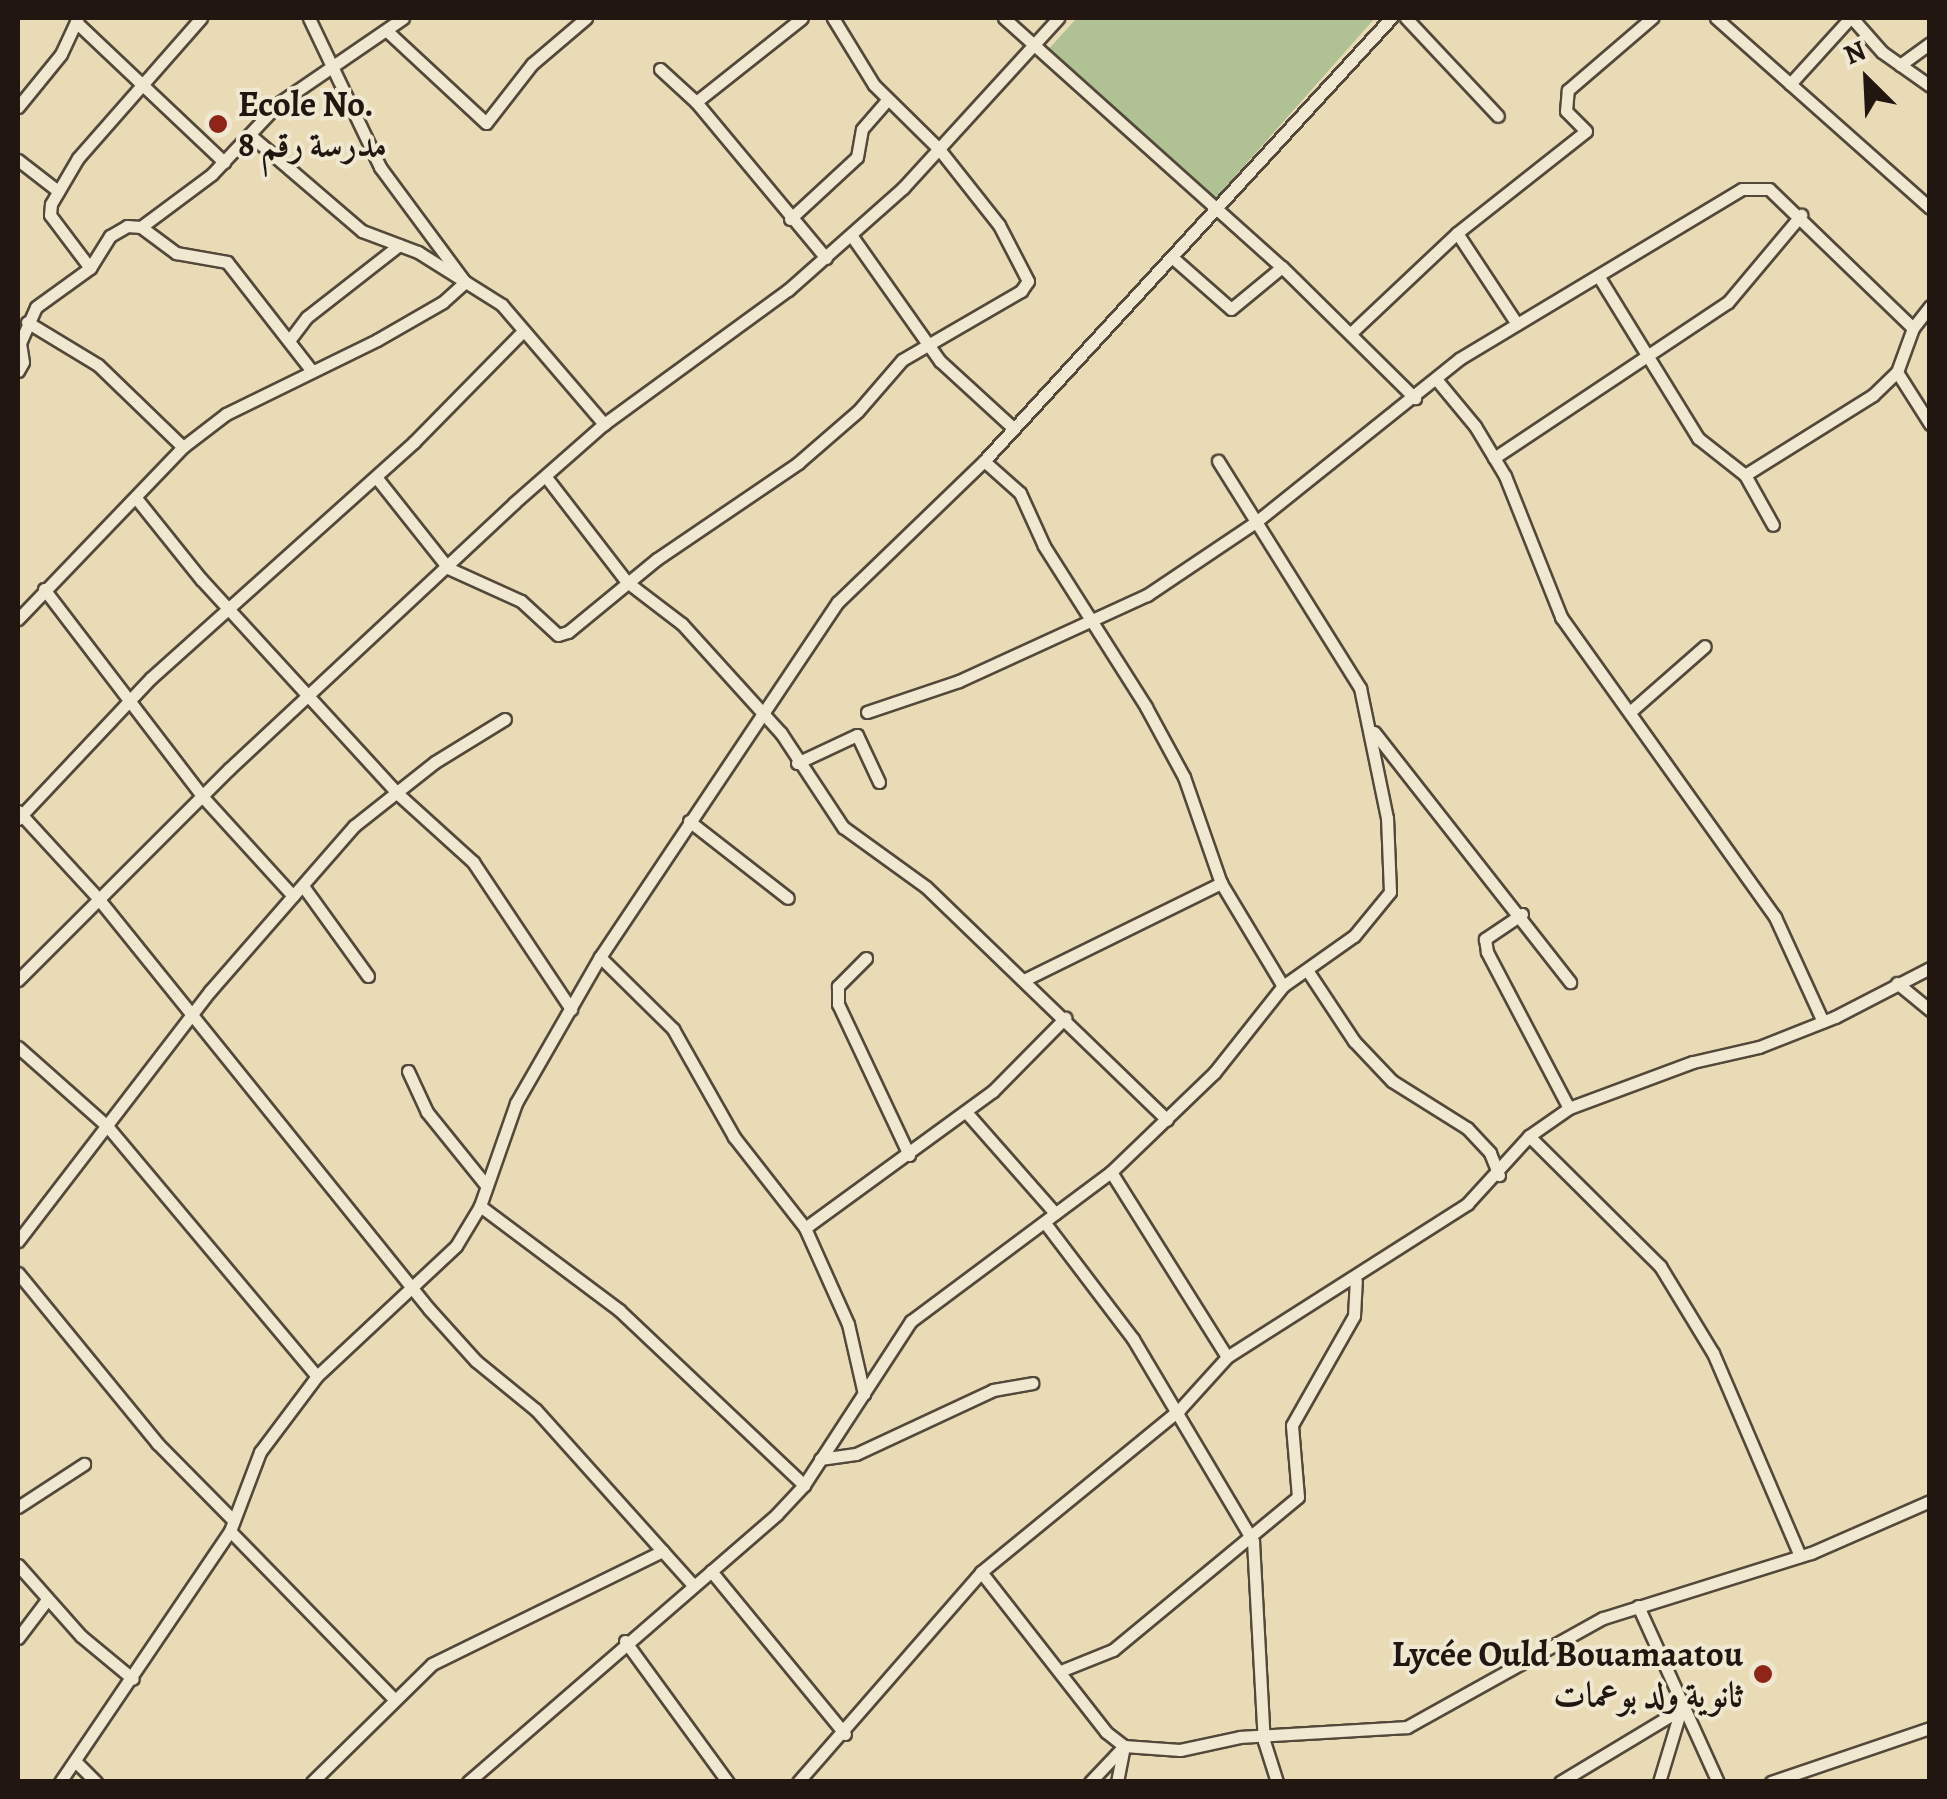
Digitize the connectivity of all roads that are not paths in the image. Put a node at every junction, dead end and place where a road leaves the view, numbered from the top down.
1 (201, 18) edge
2 (308, 18) edge
3 (403, 18) edge
4 (586, 18) edge
5 (802, 18) edge
6 (833, 18) edge
7 (1004, 18) edge
8 (1058, 18) edge
9 (1391, 18) edge
10 (1406, 18) edge
11 (1652, 18) edge
12 (1716, 18) edge
13 (1851, 18) edge
14 (78, 20) edge
15 (387, 31) junction
16 (1930, 44) edge
17 (1033, 48) junction
18 (1900, 65) junction
19 (332, 69) junction
20 (660, 69) dead end
21 (146, 82) junction
22 (1790, 84) junction
23 (1930, 86) edge
24 (886, 100) junction
25 (696, 102) junction
26 (18, 107) edge
27 (1498, 116) dead end
28 (250, 135) junction
29 (940, 149) junction
30 (18, 160) edge
31 (224, 162) junction
32 (58, 191) junction
33 (1930, 208) edge
34 (1214, 210) junction
35 (1801, 215) junction
36 (790, 220) junction
37 (141, 227) junction
38 (1457, 233) junction
39 (851, 235) junction
40 (399, 245) junction
41 (826, 258) junction
42 (1173, 258) junction
43 (1282, 267) junction
44 (90, 268) junction
45 (1599, 276) junction
46 (465, 282) junction
47 (1930, 306) edge
48 (27, 322) junction
49 (1517, 324) junction
50 (1913, 328) junction
51 (523, 330) junction
52 (1352, 332) junction
53 (291, 338) junction
54 (928, 346) junction
55 (1650, 357) junction
56 (18, 371) edge
57 (312, 371) junction
58 (1897, 372) junction
59 (1436, 380) junction
60 (1415, 398) junction
61 (604, 424) junction
62 (1930, 424) edge
63 (1013, 428) junction
64 (184, 446) junction
65 (1494, 458) junction
66 (984, 461) junction
67 (1218, 461) dead end
68 (1744, 475) junction
69 (376, 477) junction
70 (546, 477) junction
71 (136, 498) junction
72 (1257, 521) junction
73 (1773, 524) dead end
74 (448, 568) junction
75 (627, 582) junction
76 (44, 588) junction
77 (18, 597) edge
78 (28, 607) junction
79 (230, 612) junction
80 (18, 619) edge
81 (1091, 623) junction
82 (1705, 646) dead end
83 (310, 694) junction
84 (131, 704) junction
85 (761, 710) junction
86 (1631, 711) junction
87 (868, 712) dead end
88 (505, 718) dead end
89 (1374, 732) junction
90 (797, 763) junction
91 (879, 782) dead end
92 (396, 794) junction
93 (202, 796) junction
94 (19, 815) edge
95 (689, 821) junction
96 (1221, 882) junction
97 (304, 886) junction
98 (293, 896) junction
99 (97, 897) junction
100 (788, 898) dead end
101 (1522, 914) junction
102 (600, 957) junction
103 (866, 958) dead end
104 (1930, 968) edge
105 (1310, 972) junction
106 (368, 976) dead end
107 (18, 980) edge
108 (1024, 980) junction
109 (1570, 982) dead end
110 (1898, 983) junction
111 (1283, 986) junction
112 (571, 1010) junction
113 (1930, 1010) edge
114 (192, 1016) junction
115 (1065, 1018) junction
116 (1823, 1022) junction
117 (18, 1047) edge
118 (408, 1071) dead end
119 (1569, 1108) junction
120 (966, 1112) junction
121 (1167, 1120) junction
122 (107, 1126) junction
123 (1529, 1136) junction
124 (909, 1154) junction
125 (1111, 1172) junction
126 (1499, 1175) junction
127 (486, 1185) junction
128 (480, 1206) junction
129 (1055, 1213) junction
130 (1045, 1223) junction
131 (804, 1228) junction
132 (18, 1241) edge
133 (18, 1273) edge
134 (1356, 1281) junction
135 (412, 1285) junction
136 (1227, 1357) junction
137 (317, 1376) junction
138 (1032, 1383) dead end
139 (864, 1394) junction
140 (1179, 1410) junction
141 (820, 1459) junction
142 (84, 1464) dead end
143 (804, 1485) junction
144 (1930, 1500) edge
145 (18, 1507) edge
146 (231, 1525) junction
147 (1253, 1540) junction
148 (664, 1551) junction
149 (1800, 1556) junction
150 (18, 1565) edge
151 (711, 1571) junction
152 (981, 1572) junction
153 (693, 1585) junction
154 (46, 1601) junction
155 (1638, 1606) junction
156 (18, 1638) edge
157 (625, 1641) junction
158 (1062, 1670) junction
159 (133, 1678) junction
160 (394, 1699) junction
161 (1681, 1709) junction
162 (1930, 1728) edge
163 (845, 1734) junction
164 (1264, 1741) junction
165 (1124, 1746) junction
166 (75, 1761) junction
167 (60, 1782) edge
168 (96, 1782) edge
169 (312, 1782) edge
170 (468, 1782) edge
171 (728, 1782) edge
172 (798, 1782) edge
173 (1090, 1782) edge
174 (1117, 1782) edge
175 (1277, 1782) edge
176 (1560, 1782) edge
177 (1659, 1782) edge
178 (1718, 1782) edge
179 (1771, 1782) edge

1 - 21 street
2 - 19 street
3 - 15 street
4 - 15 street
5 - 25 street
6 - 24 street
7 - 17 street
8 - 17 street
9 - 34 street
10 - 27 street
11 - 38 street
12 - 22 street
13 - 18 street
13 - 22 street
14 - 21 street
14 - 26 street
15 - 19 street
16 - 18 street
17 - 29 street
17 - 34 street
18 - 23 street
19 - 28 street
19 - 46 street
20 - 25 street
21 - 31 street
21 - 32 street
22 - 33 street
24 - 29 street
24 - 36 street
25 - 36 street
28 - 31 street
28 - 40 street
29 - 39 street
29 - 54 street
30 - 32 street
31 - 37 street
32 - 44 street
34 - 42 street
34 - 43 street
35 - 45 street
35 - 50 street
35 - 55 street
36 - 41 street
37 - 44 street
37 - 53 street
38 - 49 street
38 - 52 street
39 - 41 street
39 - 54 street
40 - 46 street
40 - 53 street
41 - 61 street
42 - 43 street
42 - 63 street
43 - 52 street
44 - 48 street
45 - 49 street
45 - 55 street
46 - 51 street
46 - 57 street
47 - 50 street
48 - 56 street
48 - 64 street
49 - 59 street
50 - 58 street
51 - 61 street
51 - 69 street
52 - 60 street
53 - 57 street
54 - 63 street
54 - 75 street
55 - 65 street
55 - 68 street
57 - 64 street
58 - 62 street
58 - 68 street
59 - 60 street
59 - 65 street
60 - 72 street
61 - 70 street
63 - 66 street
64 - 71 street
65 - 86 street
66 - 81 street
66 - 85 street
67 - 72 street
68 - 73 street
69 - 74 street
69 - 79 street
70 - 74 street
70 - 75 street
71 - 76 street
71 - 79 street
72 - 81 street
72 - 89 street
74 - 75 street
74 - 83 street
75 - 85 street
76 - 78 street
76 - 84 street
77 - 78 street
78 - 80 street
79 - 83 street
79 - 84 street
81 - 87 street
81 - 96 street
82 - 86 street
83 - 92 street
83 - 93 street
84 - 93 street
84 - 94 street
85 - 90 street
85 - 95 street
86 - 116 street
88 - 92 street
89 - 101 street
89 - 105 street
90 - 91 street
90 - 108 street
92 - 97 street
92 - 112 street
93 - 98 street
93 - 99 street
94 - 99 street
95 - 100 street
95 - 102 street
96 - 108 street
96 - 111 street
97 - 98 street
97 - 106 street
98 - 114 street
99 - 107 street
99 - 114 street
101 - 109 street
101 - 119 street
102 - 112 street
102 - 131 street
103 - 124 street
104 - 110 street
105 - 111 street
105 - 126 street
108 - 115 street
110 - 113 street
110 - 116 street
111 - 121 street
112 - 127 street
114 - 122 street
114 - 135 street
115 - 120 street
115 - 121 street
116 - 119 street
117 - 122 street
118 - 127 street
119 - 123 street
120 - 124 street
120 - 129 street
121 - 125 street
122 - 132 street
122 - 137 street
123 - 126 street
123 - 149 street
124 - 131 street
125 - 129 street
125 - 136 street
126 - 134 street
127 - 128 street
128 - 135 street
128 - 143 street
129 - 130 street
130 - 139 street
130 - 140 street
131 - 139 street
133 - 146 street
134 - 136 street
134 - 147 street
135 - 137 street
135 - 148 street
136 - 140 street
137 - 146 street
138 - 141 street
139 - 141 street
140 - 147 street
140 - 152 street
141 - 143 street
142 - 145 street
143 - 151 street
144 - 149 street
146 - 159 street
146 - 160 street
147 - 158 street
147 - 164 street
148 - 153 street
148 - 160 street
149 - 155 street
150 - 154 street
151 - 153 street
151 - 163 street
152 - 158 street
152 - 163 street
153 - 157 street
154 - 156 street
154 - 159 street
155 - 161 street
155 - 164 street
157 - 170 street
157 - 171 street
158 - 165 street
159 - 166 street
160 - 169 street
161 - 176 street
161 - 177 street
161 - 178 street
162 - 179 street
163 - 172 street
164 - 165 street
164 - 175 street
165 - 173 street
165 - 174 street
166 - 167 street
166 - 168 street

